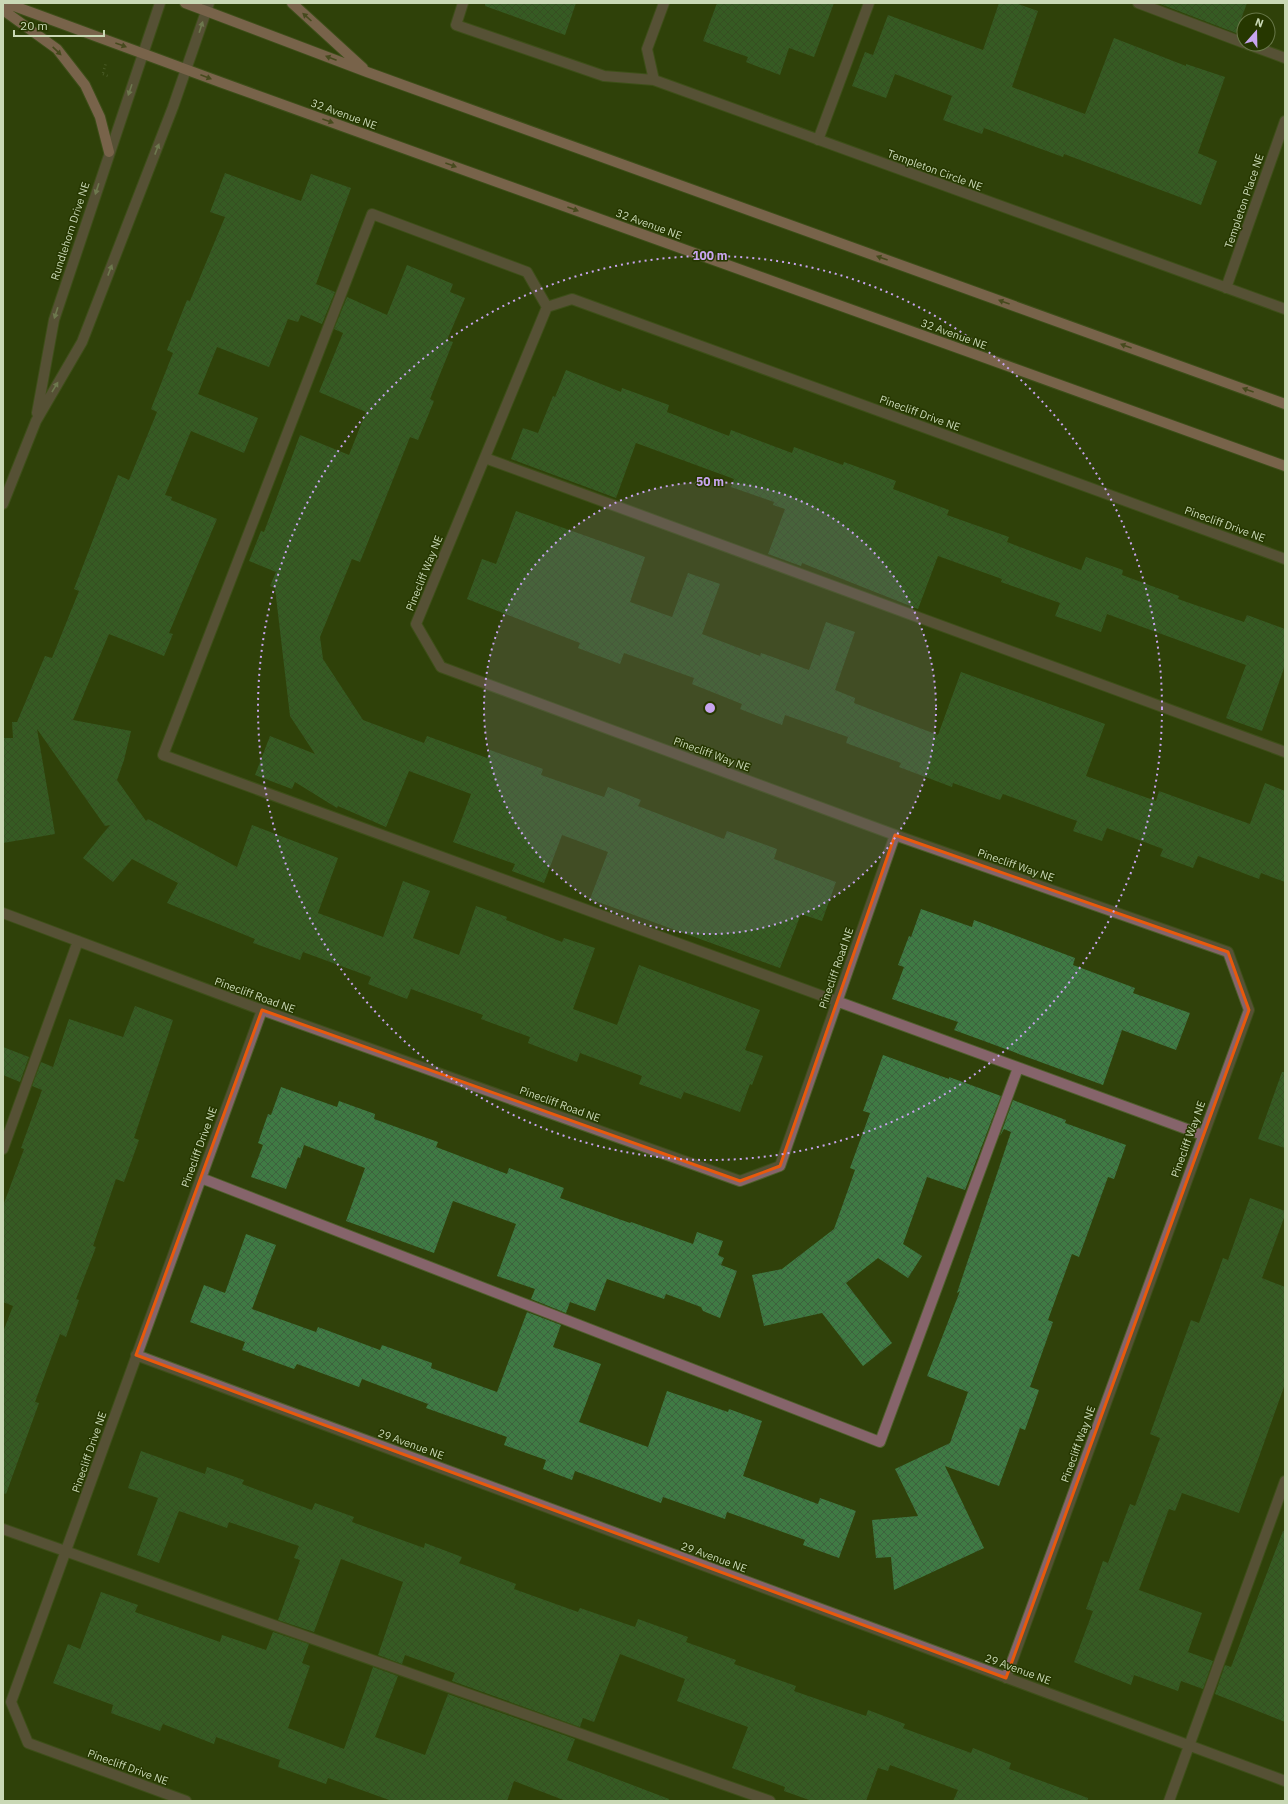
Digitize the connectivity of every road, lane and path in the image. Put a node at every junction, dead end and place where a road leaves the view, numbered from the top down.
1 (6, 3) edge
2 (160, 3) edge
3 (185, 3) edge
4 (292, 3) edge
5 (463, 3) edge
6 (664, 3) edge
7 (869, 3) edge
8 (1138, 3) edge
9 (208, 7) edge
10 (3, 10) edge
11 (1236, 40) edge
12 (1269, 52) edge
13 (143, 53) junction
14 (108, 58) dead end
15 (1285, 58) edge
16 (186, 69) junction
17 (367, 72) junction
18 (110, 77) dead end
19 (654, 80) junction
20 (1285, 121) edge
21 (818, 140) junction
22 (109, 152) junction
23 (1226, 288) junction
24 (547, 307) junction
25 (1285, 309) edge
26 (1285, 404) edge
27 (36, 421) junction
28 (485, 458) junction
29 (1285, 466) edge
30 (3, 504) edge
31 (1285, 559) edge
32 (1285, 752) edge
33 (895, 835) junction
34 (3, 913) edge
35 (78, 941) junction
36 (837, 1002) junction
37 (262, 1010) junction
38 (1018, 1068) junction
39 (1203, 1135) junction
40 (3, 1149) edge
41 (201, 1178) junction
42 (136, 1355) junction
43 (1285, 1481) edge
44 (3, 1529) edge
45 (66, 1552) junction
46 (1006, 1678) junction
47 (1190, 1746) junction
48 (1285, 1781) edge
49 (186, 1801) edge
50 (770, 1801) edge
51 (1169, 1801) edge

1 -> 13 main road, 32 Avenue NE
2 - 13 street, Rundlehorn Drive NE
3 - 9 main road
17 -> 4 main road
5 - 19 street, Templeton Circle NE
6 - 19 street
7 - 21 street
8 - 11 street
16 -> 9 street, Rundlehorn Drive NE
17 -> 9 main road
10 -> 22 main road
12 - 15 street
13 - 16 main road, 32 Avenue NE
13 -> 22 street, Rundlehorn Drive NE
14 - 18 path
27 -> 16 street, Rundlehorn Drive NE
16 -> 29 main road, 32 Avenue NE
26 -> 17 main road
19 - 21 street, Templeton Circle NE
20 - 23 street, Templeton Place NE
21 - 23 street, Templeton Circle NE
22 -> 27 street, Rundlehorn Drive NE
23 - 25 street, Templeton Circle NE
24 - 28 street, Pinecliff Way NE
24 - 31 street, Pinecliff Drive NE
24 - 36 street
27 - 30 street, Rundlehorn Drive NE
28 - 32 street
28 - 33 street, Pinecliff Way NE
33 - 36 street, Pinecliff Road NE
33 - 39 street, Pinecliff Way NE
34 - 35 street, Pinecliff Road NE
35 - 37 street, Pinecliff Road NE
35 - 40 street
36 - 37 street, Pinecliff Road NE
36 - 38 street
37 - 41 street, Pinecliff Drive NE
38 - 39 street
38 - 41 street
39 - 46 street, Pinecliff Way NE
41 - 42 street, Pinecliff Drive NE
42 - 45 street, Pinecliff Drive NE
42 - 46 street, 29 Avenue NE
43 - 47 street
44 - 45 street
45 - 49 street, Pinecliff Drive NE
45 - 50 street
46 - 47 street, 29 Avenue NE
47 - 48 street, 29 Avenue NE
47 - 51 street

